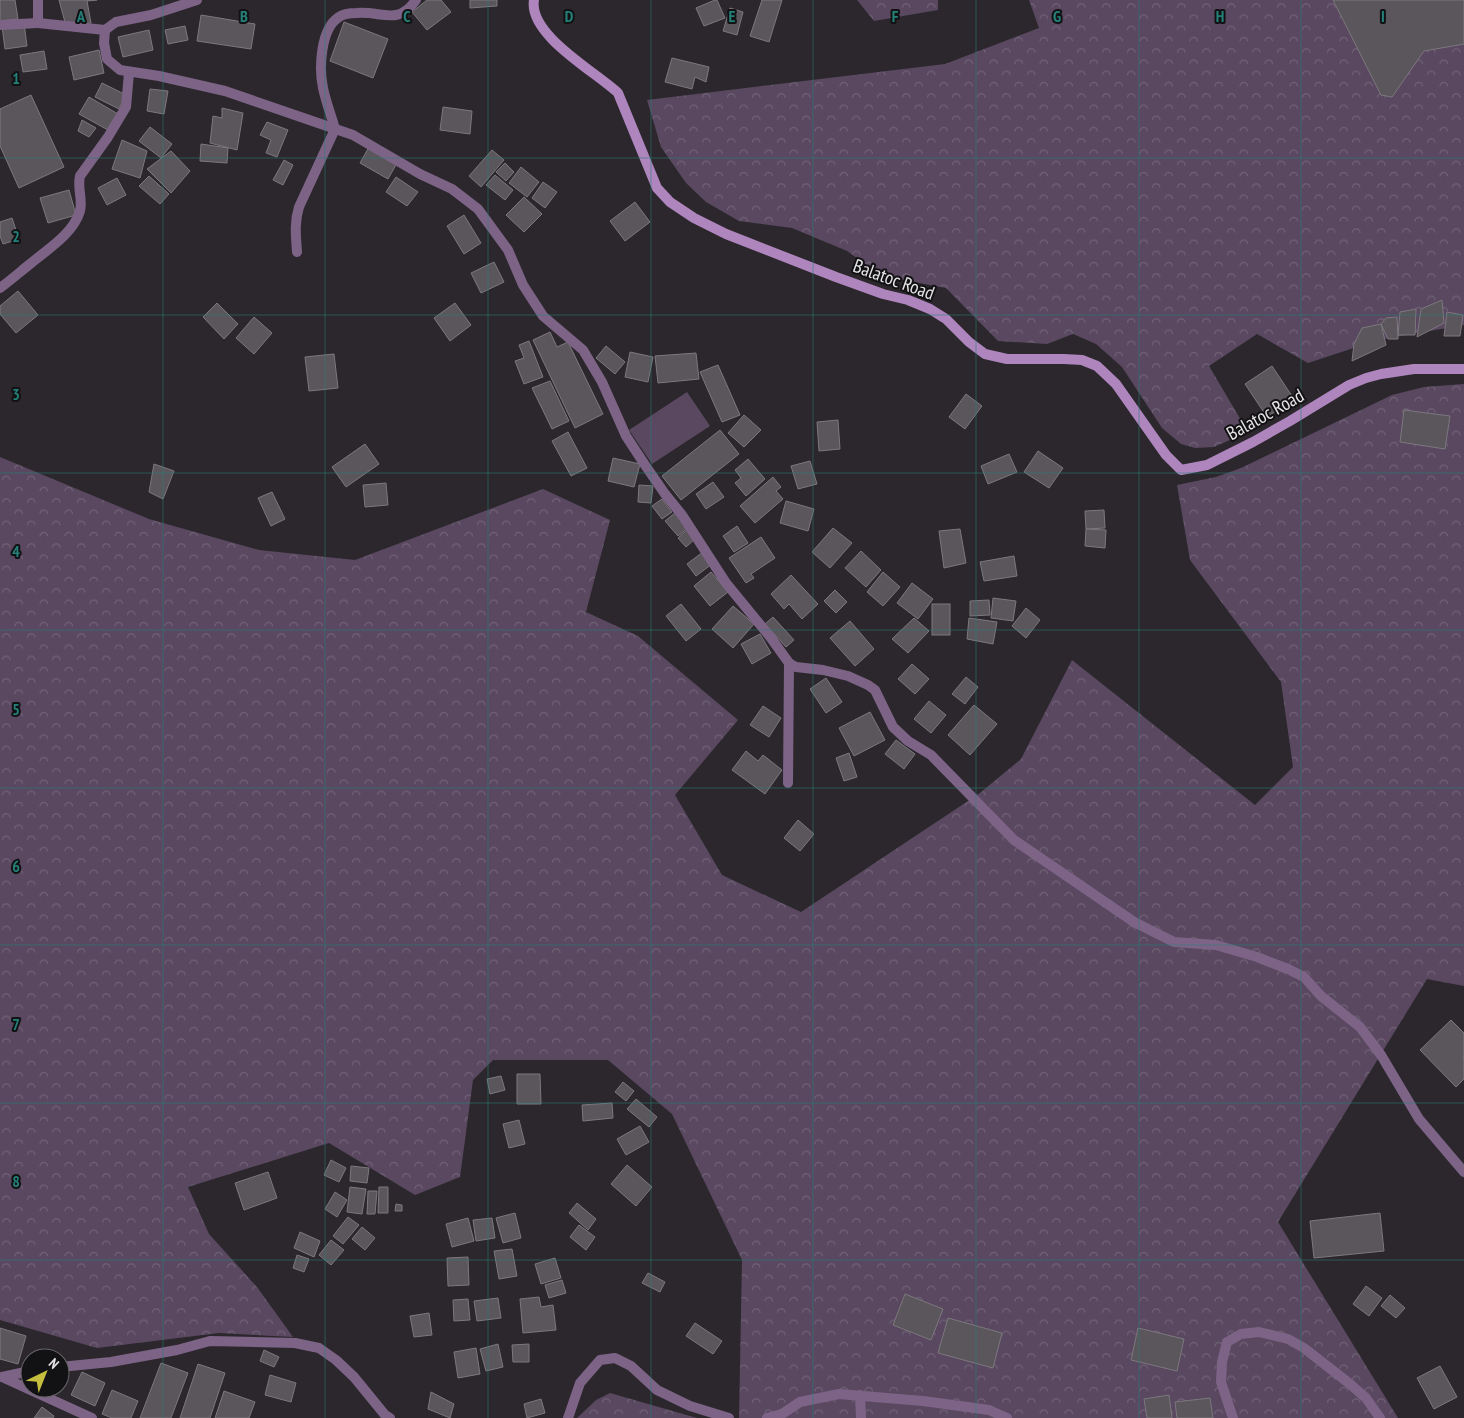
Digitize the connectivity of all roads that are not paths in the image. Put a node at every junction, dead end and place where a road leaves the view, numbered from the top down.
1 (38, 0) edge
2 (197, 0) edge
3 (416, 0) edge
4 (534, 0) edge
5 (38, 23) junction
6 (0, 25) edge
7 (105, 30) junction
8 (129, 73) junction
9 (335, 129) junction
10 (297, 252) dead end
11 (0, 288) edge
12 (1464, 370) edge
13 (789, 663) junction
14 (788, 783) dead end
15 (1464, 1172) edge
16 (70, 1366) edge
17 (20, 1373) edge
18 (1, 1377) edge
19 (860, 1395) junction
20 (92, 1418) edge
21 (390, 1418) edge
22 (568, 1418) edge
23 (729, 1418) edge
24 (767, 1418) edge
25 (861, 1418) edge
26 (1007, 1418) edge
27 (1233, 1418) edge
28 (1380, 1418) edge

1 - 5 street
2 - 7 street
3 - 9 street
4 - 12 main road, Balatoc Road
5 - 6 street
5 - 7 street
7 - 8 street
8 - 9 street
8 - 11 street
9 - 10 street
9 - 13 street
13 - 14 street
13 - 15 street
16 - 21 street
17 - 18 street
18 - 20 street
19 - 24 street
19 - 25 street
19 - 26 street
22 - 23 street
27 - 28 street

